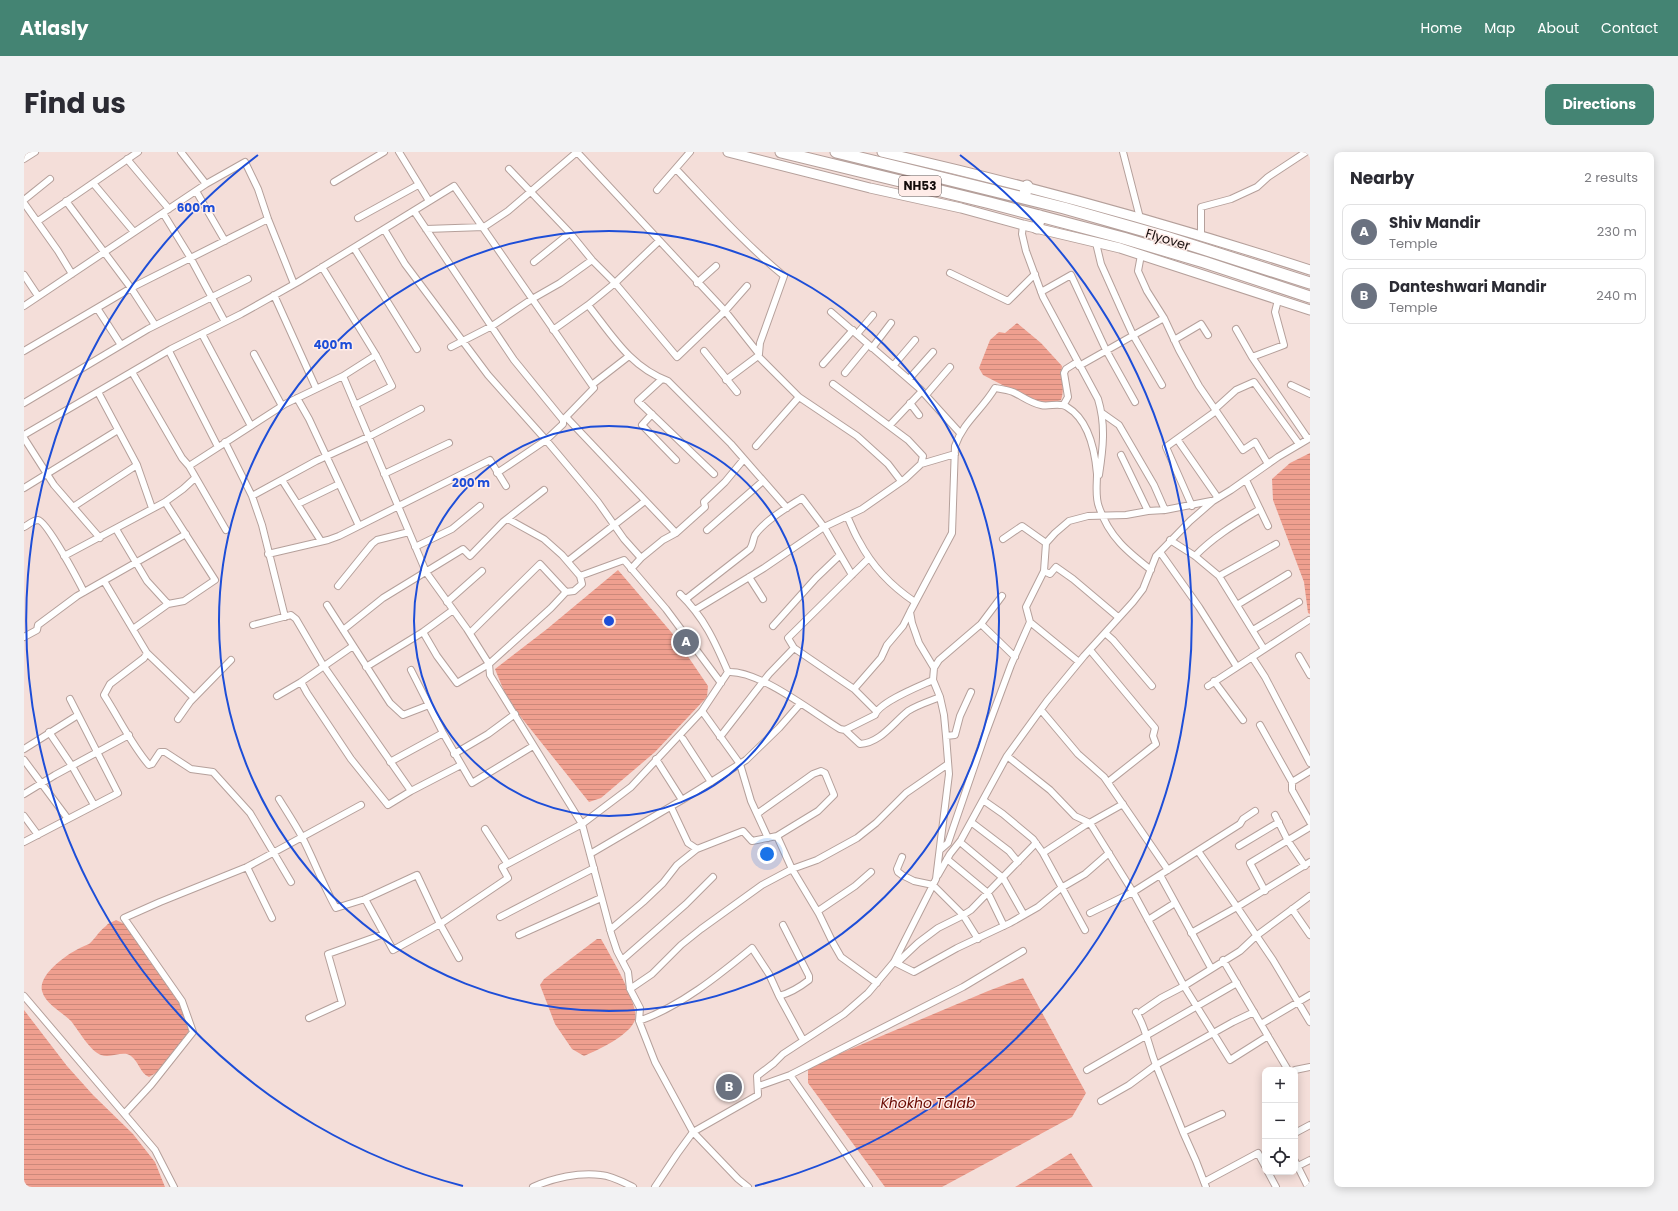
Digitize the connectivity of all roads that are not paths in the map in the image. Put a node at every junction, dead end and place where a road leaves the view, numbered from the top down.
1 (35, 152) edge
2 (138, 152) edge
3 (181, 152) edge
4 (384, 152) edge
5 (399, 152) edge
6 (577, 152) edge
7 (690, 152) edge
8 (728, 152) edge
9 (780, 152) edge
10 (836, 152) edge
11 (882, 152) edge
12 (1123, 152) edge
13 (1306, 152) edge
14 (24, 159) edge
15 (127, 159) junction
16 (509, 169) dead end
17 (676, 169) junction
18 (50, 180) dead end
19 (93, 182) junction
20 (334, 182) dead end
21 (206, 184) junction
22 (418, 185) junction
23 (657, 190) dead end
24 (196, 191) junction
25 (531, 192) junction
26 (1026, 192) junction
27 (24, 201) edge
28 (429, 201) junction
29 (66, 202) junction
30 (169, 208) junction
31 (414, 211) junction
32 (163, 213) junction
33 (1040, 216) junction
34 (358, 218) dead end
35 (1140, 218) junction
36 (268, 219) junction
37 (38, 221) junction
38 (1023, 225) junction
39 (484, 227) junction
40 (1037, 228) junction
41 (384, 229) junction
42 (426, 229) junction
43 (134, 232) junction
44 (570, 233) junction
45 (1202, 234) junction
46 (225, 241) junction
47 (658, 241) junction
48 (1096, 243) junction
49 (354, 248) junction
50 (105, 252) junction
51 (1141, 255) junction
52 (190, 257) junction
53 (592, 260) junction
54 (534, 262) dead end
55 (716, 266) dead end
56 (322, 267) junction
57 (1310, 270) edge
58 (950, 273) dead end
59 (72, 274) junction
60 (1035, 274) junction
61 (24, 275) edge
62 (248, 279) dead end
63 (615, 283) junction
64 (698, 283) junction
65 (1310, 283) edge
66 (294, 284) junction
67 (748, 286) dead end
68 (131, 288) junction
69 (1041, 292) junction
70 (38, 296) junction
71 (274, 296) junction
72 (212, 297) junction
73 (1310, 297) edge
74 (532, 299) junction
75 (1278, 300) junction
76 (588, 305) junction
77 (24, 306) edge
78 (97, 308) junction
79 (1310, 310) edge
80 (725, 311) junction
81 (831, 312) dead end
82 (873, 315) dead end
83 (1164, 318) junction
84 (225, 322) junction
85 (891, 322) dead end
86 (155, 325) junction
87 (492, 326) junction
88 (1236, 329) dead end
89 (553, 330) junction
90 (855, 332) junction
91 (202, 334) junction
92 (1208, 334) dead end
93 (1133, 335) junction
94 (915, 340) dead end
95 (1174, 340) junction
96 (462, 341) junction
97 (121, 345) junction
98 (870, 346) junction
99 (451, 347) dead end
100 (417, 349) dead end
101 (704, 350) dead end
102 (1106, 350) junction
103 (24, 351) edge
104 (169, 351) junction
105 (933, 352) dead end
106 (254, 354) dead end
107 (758, 355) junction
108 (376, 356) junction
109 (629, 356) junction
110 (1252, 357) junction
111 (823, 364) dead end
112 (1078, 364) junction
113 (893, 366) junction
114 (950, 367) dead end
115 (132, 372) junction
116 (845, 373) dead end
117 (343, 376) junction
118 (662, 379) junction
119 (726, 380) junction
120 (910, 380) junction
121 (593, 384) junction
122 (833, 384) dead end
123 (1162, 385) dead end
124 (1291, 385) dead end
125 (316, 388) junction
126 (98, 392) junction
127 (736, 392) dead end
128 (924, 393) junction
129 (1310, 394) edge
130 (799, 397) junction
131 (297, 398) junction
132 (1135, 402) dead end
133 (24, 403) edge
134 (910, 403) junction
135 (1064, 404) junction
136 (355, 405) junction
137 (282, 406) junction
138 (421, 409) dead end
139 (1215, 410) junction
140 (1102, 413) junction
141 (652, 414) junction
142 (919, 414) dead end
143 (564, 419) junction
144 (890, 425) junction
145 (250, 426) junction
146 (118, 430) junction
147 (960, 432) junction
148 (24, 435) edge
149 (368, 437) junction
150 (24, 438) edge
151 (1309, 438) edge
152 (1177, 439) junction
153 (546, 440) junction
154 (225, 442) junction
155 (449, 443) dead end
156 (1299, 444) junction
157 (756, 446) dead end
158 (218, 447) junction
159 (955, 454) junction
160 (1121, 455) dead end
161 (326, 456) junction
162 (676, 460) dead end
163 (744, 460) junction
164 (921, 464) junction
165 (1268, 464) junction
166 (137, 465) junction
167 (189, 466) junction
168 (497, 472) junction
169 (47, 474) junction
170 (384, 474) junction
171 (714, 474) dead end
172 (195, 478) junction
173 (282, 480) junction
174 (1246, 480) junction
175 (763, 481) junction
176 (901, 481) junction
177 (339, 484) junction
178 (506, 486) dead end
179 (24, 488) edge
180 (1096, 488) junction
181 (544, 490) dead end
182 (252, 496) junction
183 (1216, 499) junction
184 (645, 501) junction
185 (165, 502) junction
186 (298, 504) junction
187 (480, 506) dead end
188 (1192, 506) junction
189 (73, 507) junction
190 (397, 507) junction
191 (152, 508) junction
192 (786, 508) junction
193 (1260, 509) junction
194 (1166, 510) junction
195 (1148, 511) junction
196 (847, 516) junction
197 (1103, 516) junction
198 (508, 519) junction
199 (614, 525) junction
200 (359, 526) junction
201 (1268, 526) dead end
202 (24, 527) edge
203 (824, 527) junction
204 (116, 529) junction
205 (226, 530) dead end
206 (707, 530) dead end
207 (409, 532) junction
208 (676, 533) junction
209 (186, 534) junction
210 (100, 538) junction
211 (1003, 539) dead end
212 (1170, 540) junction
213 (321, 541) junction
214 (1046, 543) junction
215 (1276, 544) dead end
216 (415, 547) junction
217 (1160, 552) junction
218 (268, 554) junction
219 (840, 555) junction
220 (64, 556) junction
221 (1195, 556) junction
222 (641, 558) junction
223 (869, 558) junction
224 (136, 562) junction
225 (568, 562) junction
226 (631, 569) junction
227 (1151, 570) junction
228 (482, 571) dead end
229 (1044, 571) junction
230 (426, 572) junction
231 (1288, 574) dead end
232 (852, 575) junction
233 (580, 576) junction
234 (1219, 576) junction
235 (748, 578) junction
236 (104, 581) junction
237 (338, 586) dead end
238 (84, 592) junction
239 (566, 592) junction
240 (680, 594) dead end
241 (1002, 596) dead end
242 (686, 599) junction
243 (763, 599) dead end
244 (447, 602) junction
245 (915, 602) junction
246 (1299, 602) dead end
247 (168, 604) junction
248 (327, 605) dead end
249 (1237, 605) junction
250 (453, 610) junction
251 (695, 610) junction
252 (910, 612) junction
253 (285, 617) junction
254 (1118, 617) junction
255 (1309, 620) edge
256 (1030, 622) junction
257 (981, 624) junction
258 (253, 625) dead end
259 (773, 626) dead end
260 (133, 630) junction
261 (343, 630) junction
262 (1253, 630) junction
263 (423, 632) junction
264 (470, 633) junction
265 (1105, 633) junction
266 (24, 637) edge
267 (353, 646) junction
268 (794, 648) junction
269 (1264, 649) junction
270 (1090, 650) junction
271 (147, 653) junction
272 (1299, 656) dead end
273 (1015, 657) junction
274 (1252, 657) junction
275 (230, 660) dead end
276 (1079, 662) junction
277 (489, 664) junction
278 (323, 665) junction
279 (1237, 666) junction
280 (366, 667) junction
281 (934, 668) junction
282 (411, 670) dead end
283 (728, 672) junction
284 (1310, 675) edge
285 (764, 680) junction
286 (933, 680) junction
287 (1214, 681) junction
288 (301, 682) junction
289 (721, 683) junction
290 (1152, 686) dead end
291 (1208, 686) dead end
292 (854, 689) junction
293 (971, 692) dead end
294 (277, 696) dead end
295 (940, 697) junction
296 (194, 698) junction
297 (70, 699) dead end
298 (800, 704) junction
299 (429, 705) junction
300 (1041, 710) junction
301 (702, 711) junction
302 (876, 711) junction
303 (514, 714) junction
304 (78, 715) junction
305 (178, 719) dead end
306 (1242, 720) dead end
307 (1260, 725) dead end
308 (845, 730) junction
309 (50, 732) junction
310 (443, 733) junction
311 (129, 735) junction
312 (946, 736) junction
313 (720, 737) junction
314 (683, 739) dead end
315 (533, 746) junction
316 (24, 749) edge
317 (98, 752) junction
318 (454, 754) junction
319 (1007, 756) junction
320 (656, 759) junction
321 (24, 760) edge
322 (390, 762) junction
323 (1310, 763) edge
324 (740, 764) junction
325 (948, 764) junction
326 (461, 765) junction
327 (72, 766) junction
328 (1310, 771) edge
329 (712, 782) junction
330 (1108, 782) junction
331 (1292, 782) junction
332 (41, 783) junction
333 (411, 791) junction
334 (24, 794) edge
335 (279, 800) dead end
336 (682, 800) junction
337 (983, 800) junction
338 (1123, 804) junction
339 (94, 805) junction
340 (361, 805) dead end
341 (671, 807) junction
342 (1255, 811) dead end
343 (757, 814) junction
344 (1275, 815) dead end
345 (24, 816) edge
346 (68, 819) junction
347 (971, 822) junction
348 (1279, 822) junction
349 (1310, 822) edge
350 (1090, 823) junction
351 (582, 824) junction
352 (1310, 827) edge
353 (485, 829) dead end
354 (38, 835) junction
355 (302, 836) junction
356 (777, 836) junction
357 (768, 838) junction
358 (1288, 841) junction
359 (24, 842) edge
360 (960, 842) junction
361 (1036, 843) junction
362 (1239, 846) dead end
363 (696, 849) junction
364 (940, 850) junction
365 (273, 851) junction
366 (1198, 851) junction
367 (1043, 853) junction
368 (1109, 853) junction
369 (590, 854) junction
370 (902, 858) dead end
371 (947, 860) junction
372 (1018, 862) junction
373 (507, 864) junction
374 (1308, 864) edge
375 (247, 867) junction
376 (594, 868) junction
377 (792, 869) junction
378 (1168, 870) junction
379 (871, 872) dead end
380 (1160, 875) junction
381 (713, 877) dead end
382 (1003, 878) junction
383 (291, 882) dead end
384 (934, 882) junction
385 (1061, 888) junction
386 (1264, 891) junction
387 (1133, 892) junction
388 (988, 893) junction
389 (1310, 896) edge
390 (601, 898) junction
391 (365, 899) junction
392 (1175, 903) junction
393 (1237, 907) junction
394 (1292, 909) junction
395 (818, 911) junction
396 (1090, 913) dead end
397 (962, 915) junction
398 (1024, 915) junction
399 (500, 917) dead end
400 (272, 918) dead end
401 (1148, 920) junction
402 (440, 924) junction
403 (782, 925) dead end
404 (1004, 926) junction
405 (610, 930) junction
406 (1085, 930) dead end
407 (1191, 933) junction
408 (384, 934) junction
409 (1310, 934) edge
410 (519, 935) dead end
411 (1256, 936) junction
412 (978, 939) junction
413 (1023, 951) dead end
414 (459, 958) dead end
415 (622, 960) junction
416 (1223, 960) junction
417 (894, 962) junction
418 (1211, 968) junction
419 (877, 983) junction
420 (1237, 983) junction
421 (1184, 986) junction
422 (630, 989) junction
423 (1310, 995) edge
424 (24, 996) edge
425 (779, 996) junction
426 (1298, 1002) junction
427 (1197, 1007) junction
428 (1254, 1012) junction
429 (309, 1018) dead end
430 (639, 1021) junction
431 (1310, 1022) edge
432 (1261, 1024) junction
433 (1212, 1034) junction
434 (1268, 1036) junction
435 (1146, 1037) junction
436 (803, 1040) junction
437 (1156, 1065) junction
438 (1310, 1066) edge
439 (1286, 1067) edge
440 (1298, 1069) edge
441 (1087, 1070) dead end
442 (790, 1075) junction
443 (759, 1086) junction
444 (1101, 1101) dead end
445 (125, 1114) junction
446 (1222, 1114) dead end
447 (1310, 1125) edge
448 (1298, 1131) edge
449 (693, 1132) junction
450 (1183, 1132) junction
451 (1262, 1160) edge
452 (1310, 1160) edge
453 (1298, 1163) edge
454 (1298, 1168) edge
455 (1270, 1175) edge
456 (1205, 1185) edge
457 (174, 1187) edge
458 (533, 1187) edge
459 (633, 1187) edge
460 (655, 1187) edge
461 (748, 1187) edge
462 (869, 1187) edge
463 (1276, 1187) edge
464 (1308, 1187) edge

1 - 14 street
2 - 15 street
3 - 21 street
4 - 20 street
5 - 22 street
6 - 25 street
6 - 47 street
7 - 17 street
8 - 38 street
9 - 33 highway, NH53
10 - 26 highway, NH53
11 - 26 street
12 - 35 street
13 - 45 street
15 - 19 street
15 - 30 street
16 - 25 street
17 - 23 street
17 - 107 street
18 - 27 street
19 - 29 street
19 - 43 street
21 - 24 street
21 - 36 street
22 - 28 street
22 - 34 street
24 - 30 street
24 - 46 street
25 - 39 street
25 - 44 street
26 - 35 street
26 - 65 highway, Flyover / NH53
27 - 37 street
28 - 31 street
28 - 39 street
29 - 37 street
29 - 50 street
30 - 32 street
31 - 41 street
31 - 42 street
32 - 43 street
32 - 52 street
33 - 40 highway
33 - 73 highway, Flyover / NH53
35 - 45 street
36 - 46 street
36 - 66 street
37 - 59 street
38 - 40 street
38 - 60 street
39 - 42 street
39 - 74 street
40 - 48 street
41 - 49 street
41 - 96 street
42 - 87 street
43 - 50 street
44 - 53 street
44 - 54 street
45 - 57 street
46 - 52 street
47 - 63 street
47 - 64 street
48 - 51 street
48 - 93 street
49 - 56 street
49 - 100 street
50 - 59 street
50 - 68 street
51 - 75 street
51 - 83 street
52 - 68 street
52 - 72 street
53 - 63 street
53 - 74 street
55 - 64 street
56 - 66 street
56 - 108 street
58 - 60 street
59 - 70 street
60 - 69 street
61 - 70 street
62 - 72 street
63 - 76 street
63 - 80 street
64 - 80 street
66 - 71 street
67 - 80 street
68 - 78 street
68 - 86 street
69 - 102 street
69 - 112 street
70 - 77 street
71 - 84 street
71 - 125 street
72 - 84 street
72 - 86 street
74 - 87 street
74 - 89 street
75 - 79 street
75 - 110 street
76 - 89 street
76 - 109 street
78 - 97 street
78 - 103 street
80 - 107 street
81 - 90 street
82 - 90 street
83 - 93 street
83 - 95 street
84 - 91 street
85 - 98 street
86 - 97 street
87 - 96 street
87 - 143 street
88 - 110 street
89 - 121 street
90 - 98 street
90 - 111 street
91 - 104 street
91 - 145 street
92 - 95 street
93 - 102 street
93 - 123 street
94 - 113 street
95 - 139 street
96 - 99 street
96 - 153 street
97 - 133 street
98 - 113 street
98 - 116 street
101 - 119 street
102 - 112 street
102 - 132 street
104 - 115 street
104 - 158 street
105 - 120 street
106 - 137 street
107 - 119 street
107 - 130 street
108 - 117 street
108 - 136 street
109 - 118 street
109 - 121 street
110 - 151 street
112 - 135 street
112 - 140 street
113 - 120 street
114 - 128 street
115 - 126 street
115 - 167 street
117 - 125 street
117 - 136 street
118 - 141 street
118 - 163 street
119 - 127 street
120 - 128 street
121 - 143 street
122 - 144 street
124 - 129 street
125 - 131 street
126 - 146 street
126 - 148 street
128 - 134 street
128 - 147 street
130 - 157 street
130 - 176 street
131 - 137 street
131 - 161 street
134 - 142 street
134 - 144 street
135 - 147 street
135 - 180 street
136 - 149 street
137 - 145 street
138 - 149 street
139 - 152 street
139 - 156 street
139 - 165 street
140 - 180 street
140 - 194 street
141 - 162 street
141 - 171 street
143 - 153 street
143 - 184 street
144 - 164 street
145 - 154 street
146 - 166 street
146 - 169 street
147 - 159 street
149 - 161 street
149 - 170 street
150 - 169 street
151 - 156 street
152 - 183 street
152 - 188 street
153 - 168 street
153 - 199 street
154 - 158 street
154 - 182 street
155 - 170 street
156 - 165 street
158 - 167 street
159 - 164 street
159 - 245 street
160 - 195 street
161 - 173 street
161 - 177 street
163 - 175 street
163 - 208 street
164 - 176 street
165 - 174 street
166 - 189 street
166 - 191 street
167 - 172 street
168 - 178 street
168 - 190 street
169 - 179 street
169 - 189 street
170 - 190 street
172 - 185 street
172 - 205 street
173 - 182 street
173 - 186 street
174 - 183 street
174 - 193 street
175 - 192 street
175 - 206 street
176 - 196 street
177 - 186 street
177 - 200 street
180 - 197 street
181 - 198 street
182 - 218 street
183 - 188 street
183 - 212 street
184 - 199 street
184 - 208 street
185 - 191 street
185 - 209 street
186 - 213 street
187 - 216 street
188 - 194 street
189 - 210 street
190 - 200 street
190 - 207 street
191 - 204 street
192 - 203 street
192 - 242 street
193 - 201 street
193 - 221 street
194 - 195 street
195 - 197 street
196 - 203 street
196 - 223 street
197 - 214 street
197 - 227 street
198 - 225 street
198 - 230 street
199 - 222 street
199 - 225 street
200 - 213 street
202 - 220 street
203 - 219 street
203 - 235 street
204 - 210 street
204 - 224 street
207 - 216 street
207 - 237 street
208 - 222 street
209 - 224 street
209 - 247 street
210 - 220 street
211 - 214 street
212 - 217 street
212 - 221 street
213 - 218 street
214 - 229 street
215 - 234 street
216 - 230 street
217 - 227 street
217 - 279 street
218 - 253 street
219 - 232 street
219 - 259 street
220 - 238 street
221 - 234 street
222 - 226 street
223 - 232 street
223 - 245 street
224 - 236 street
224 - 247 street
225 - 233 street
226 - 233 street
226 - 289 street
227 - 254 street
228 - 244 street
229 - 254 street
229 - 256 street
230 - 244 street
230 - 261 street
231 - 249 street
232 - 268 street
233 - 239 street
234 - 249 street
235 - 243 street
235 - 251 street
236 - 238 street
236 - 260 street
238 - 266 street
239 - 264 street
239 - 277 street
240 - 242 street
241 - 257 street
242 - 251 street
244 - 250 street
245 - 252 street
246 - 262 street
247 - 260 street
248 - 261 street
249 - 262 street
250 - 263 street
250 - 264 street
251 - 283 street
252 - 281 street
252 - 292 street
253 - 258 street
253 - 278 street
254 - 265 street
255 - 269 street
256 - 273 street
256 - 276 street
257 - 273 street
257 - 281 street
260 - 271 street
261 - 267 street
262 - 269 street
263 - 277 street
263 - 280 street
264 - 277 street
265 - 270 street
265 - 290 street
267 - 278 street
267 - 280 street
268 - 285 street
268 - 292 street
269 - 274 street
270 - 276 street
270 - 330 street
271 - 296 street
271 - 311 street
272 - 284 street
273 - 364 street
274 - 279 street
274 - 323 street
275 - 296 street
276 - 300 street
277 - 303 street
278 - 288 street
278 - 322 street
279 - 287 street
280 - 299 street
281 - 286 street
282 - 299 street
283 - 285 street
283 - 289 street
285 - 298 street
285 - 313 street
286 - 295 street
286 - 302 street
287 - 291 street
287 - 306 street
288 - 294 street
288 - 333 street
289 - 301 street
292 - 302 street
293 - 312 street
295 - 308 street
295 - 312 street
296 - 305 street
297 - 304 street
298 - 308 street
298 - 324 street
299 - 310 street
300 - 319 street
300 - 330 street
301 - 313 street
301 - 320 street
302 - 308 street
303 - 315 street
303 - 318 street
304 - 309 street
304 - 317 street
307 - 331 street
309 - 316 street
309 - 327 street
310 - 318 street
310 - 322 street
311 - 317 street
311 - 365 street
312 - 325 street
313 - 324 street
314 - 329 street
315 - 326 street
315 - 351 street
317 - 327 street
317 - 339 street
318 - 326 street
319 - 337 street
319 - 350 street
320 - 336 street
320 - 351 street
321 - 332 street
322 - 333 street
324 - 329 street
324 - 343 street
325 - 364 street
325 - 377 street
326 - 333 street
327 - 332 street
327 - 339 street
328 - 331 street
329 - 336 street
330 - 338 street
331 - 349 street
332 - 334 street
332 - 346 street
335 - 355 street
336 - 341 street
337 - 347 street
337 - 361 street
338 - 350 street
338 - 378 street
339 - 346 street
340 - 355 street
341 - 363 street
341 - 369 street
342 - 366 street
343 - 356 street
343 - 357 street
344 - 348 street
345 - 354 street
346 - 354 street
347 - 360 street
347 - 372 street
348 - 358 street
348 - 362 street
350 - 367 street
350 - 368 street
351 - 369 street
351 - 373 street
352 - 358 street
353 - 373 street
354 - 359 street
355 - 365 street
355 - 391 street
356 - 357 street
356 - 377 street
357 - 363 street
358 - 374 street
358 - 386 street
360 - 371 street
360 - 382 street
361 - 367 street
361 - 372 street
363 - 405 street
364 - 384 street
365 - 375 street
365 - 383 street
366 - 378 street
366 - 393 street
367 - 385 street
368 - 385 street
368 - 387 street
369 - 376 street
370 - 384 street
371 - 384 street
371 - 388 street
372 - 382 street
373 - 402 street
374 - 386 street
375 - 400 street
375 - 445 street
376 - 390 street
376 - 399 street
377 - 395 street
377 - 422 street
378 - 380 street
379 - 395 street
380 - 387 street
380 - 392 street
381 - 415 street
382 - 388 street
382 - 398 street
384 - 397 street
384 - 417 street
385 - 398 street
385 - 406 street
386 - 393 street
387 - 396 street
387 - 401 street
388 - 397 street
388 - 404 street
389 - 394 street
390 - 405 street
390 - 410 street
391 - 402 street
391 - 408 street
392 - 401 street
392 - 407 street
393 - 407 street
393 - 411 street
394 - 409 street
394 - 411 street
395 - 419 street
397 - 412 street
397 - 417 street
398 - 404 street
401 - 421 street
402 - 408 street
402 - 414 street
403 - 425 street
404 - 412 street
405 - 415 street
407 - 418 street
408 - 429 street
411 - 416 street
411 - 426 street
412 - 417 street
413 - 442 street
415 - 422 street
416 - 418 street
416 - 420 street
417 - 419 street
418 - 421 street
419 - 436 street
420 - 427 street
420 - 428 street
421 - 427 street
421 - 435 street
422 - 430 street
423 - 426 street
424 - 445 street
425 - 430 street
425 - 436 street
426 - 431 street
426 - 432 street
427 - 433 street
427 - 435 street
428 - 432 street
428 - 433 street
430 - 449 street
432 - 434 street
433 - 434 street
433 - 437 street
434 - 439 street
435 - 437 street
435 - 441 street
436 - 443 street
437 - 444 street
437 - 450 street
438 - 440 street
442 - 443 street
442 - 462 street
443 - 449 street
445 - 457 street
446 - 450 street
447 - 448 street
449 - 460 street
449 - 461 street
450 - 456 street
451 - 456 street
452 - 453 street
454 - 464 street
455 - 463 street
458 - 459 street

